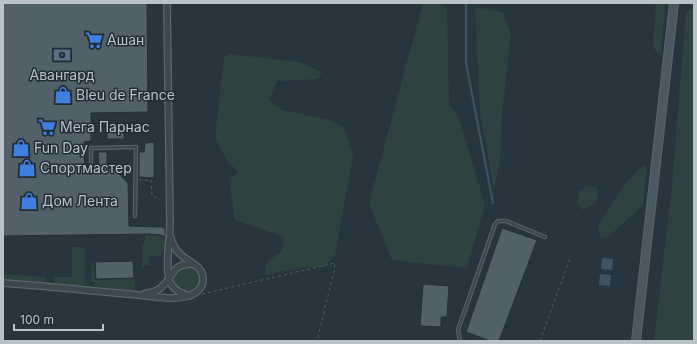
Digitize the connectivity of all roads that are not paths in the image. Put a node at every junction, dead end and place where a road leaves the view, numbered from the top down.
1 (166, 3) edge
2 (674, 3) edge
3 (92, 168) dead end
4 (135, 216) dead end
5 (170, 234) junction
6 (545, 237) dead end
7 (194, 264) junction
8 (168, 279) junction
9 (3, 283) edge
10 (140, 295) junction
11 (191, 295) junction
12 (461, 341) edge
13 (636, 341) edge

1 - 5 street
2 - 13 main road
3 - 4 lane
5 - 7 street
5 - 8 street
6 - 12 lane
7 - 8 street
7 - 11 street
8 - 10 street
8 - 11 street
9 - 10 street
10 - 11 street

